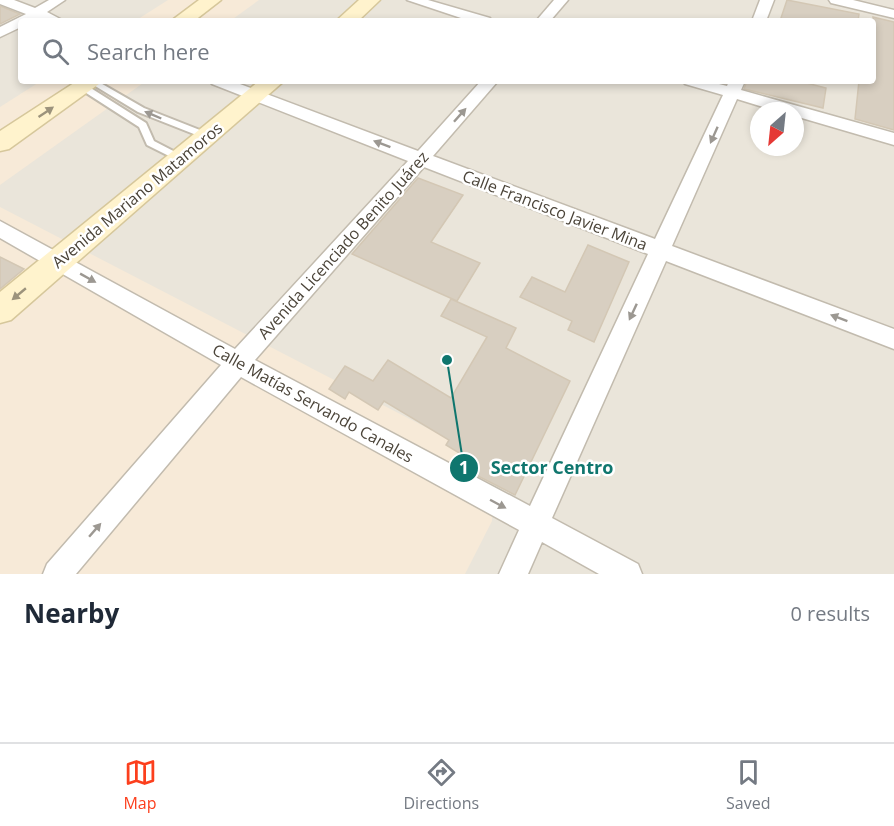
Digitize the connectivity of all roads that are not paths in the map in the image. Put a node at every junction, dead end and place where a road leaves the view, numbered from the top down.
1 (2, 0) edge
2 (58, 0) edge
3 (212, 0) edge
4 (371, 0) edge
5 (414, 0) edge
6 (561, 0) edge
7 (767, 0) edge
8 (836, 0) edge
9 (36, 13) junction
10 (894, 14) edge
11 (27, 18) edge
12 (49, 18) edge
13 (185, 18) edge
14 (350, 18) edge
15 (475, 18) edge
16 (546, 18) edge
17 (760, 18) edge
18 (18, 23) edge
19 (0, 33) edge
20 (88, 84) edge
21 (90, 84) edge
22 (91, 84) edge
23 (237, 84) edge
24 (487, 84) edge
25 (712, 84) edge
26 (735, 87) edge
27 (264, 88) edge
28 (772, 102) edge
29 (804, 114) edge
30 (207, 136) junction
31 (894, 139) edge
32 (0, 143) edge
33 (180, 158) junction
34 (421, 159) junction
35 (0, 229) edge
36 (662, 250) junction
37 (58, 262) junction
38 (0, 310) edge
39 (894, 339) edge
40 (238, 363) junction
41 (534, 523) junction
42 (57, 574) edge
43 (513, 574) edge
44 (628, 574) edge

1 - 9 street
2 - 9 street
3 - 13 main road
4 - 14 main road
5 - 15 street
6 - 16 street
7 - 17 street
8 - 10 street
9 - 11 street
9 - 12 street
18 - 19 street
32 -> 20 main road
21 - 33 lane
30 -> 22 lane
23 - 27 street, Calle Francisco Javier Mina
34 -> 24 street, Avenida Licenciado Benito Juárez
25 - 26 street
26 - 28 street
26 -> 36 street
27 - 30 main road, Avenida Mariano Matamoros
34 -> 27 street, Calle Francisco Javier Mina
29 - 31 street
30 - 33 main road, Avenida Mariano Matamoros
33 - 37 main road, Avenida Mariano Matamoros
34 - 36 street, Calle Francisco Javier Mina
34 - 40 street, Avenida Licenciado Benito Juárez
35 - 37 street, Calle Matías Servando Canales
39 -> 36 street, Calle Francisco Javier Mina
36 -> 41 street
37 -> 38 main road, Avenida Mariano Matamoros
37 -> 40 street, Calle Matías Servando Canales
40 -> 41 street, Calle Matías Servando Canales
42 -> 40 street, Avenida Licenciado Benito Juárez
41 - 43 street
41 - 44 street, Calle Matías Servando Canales

